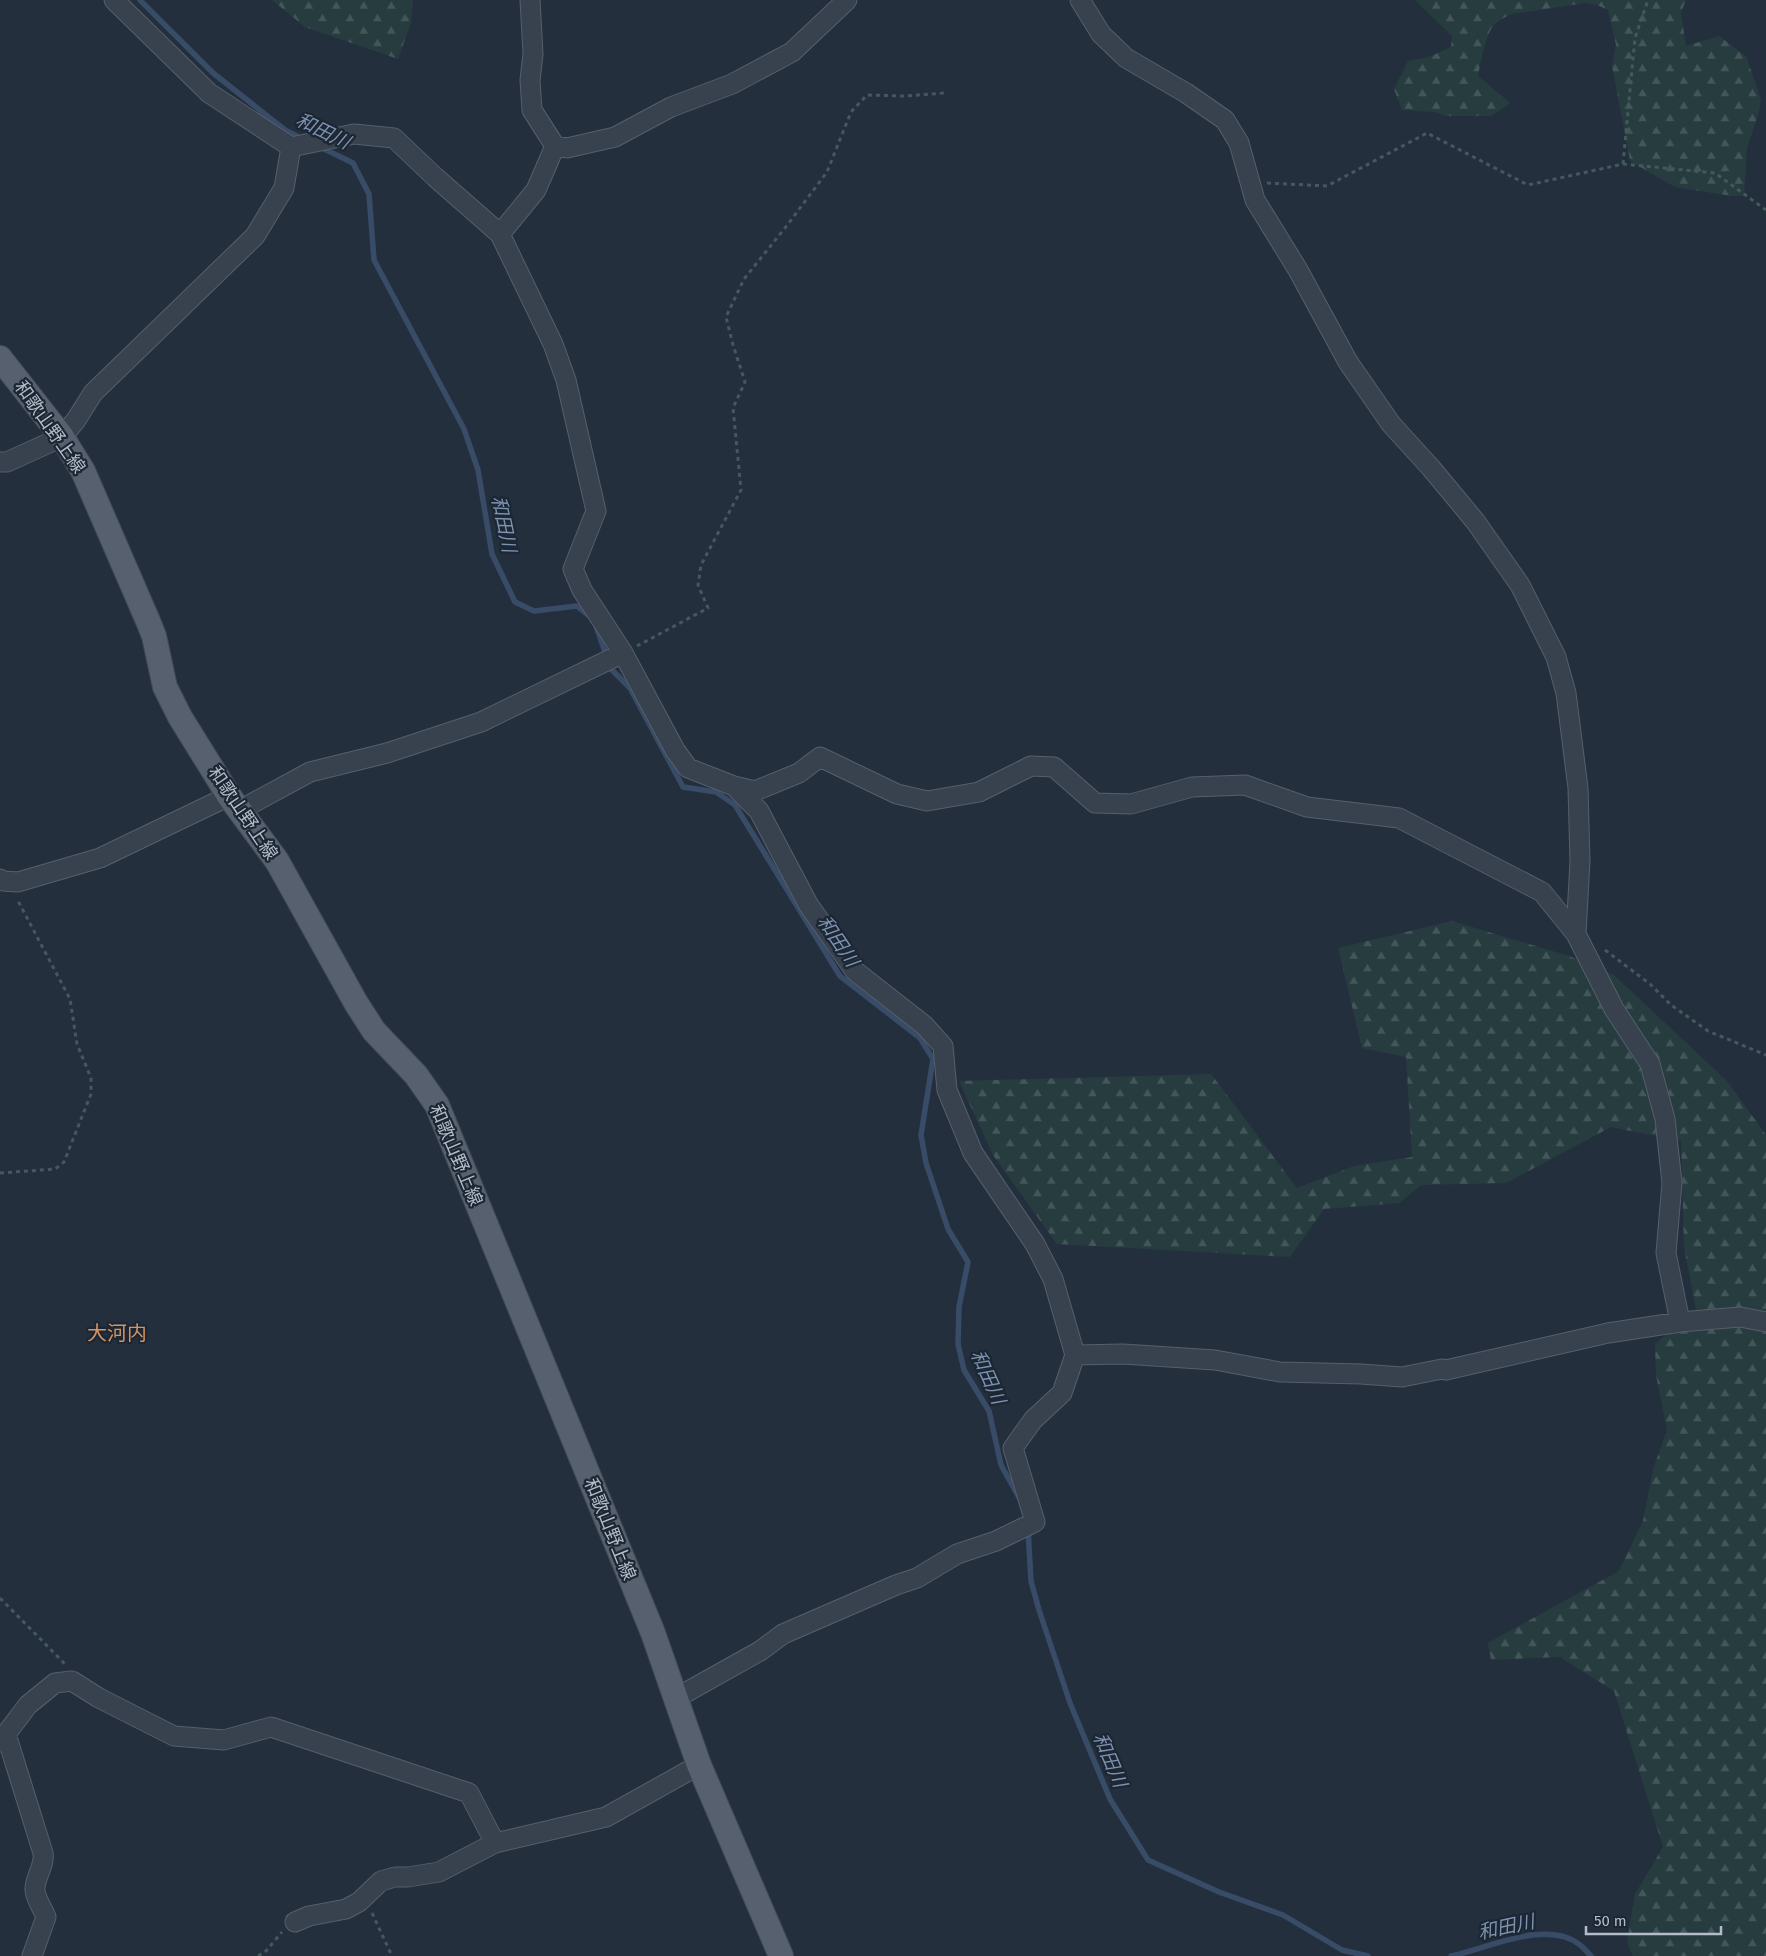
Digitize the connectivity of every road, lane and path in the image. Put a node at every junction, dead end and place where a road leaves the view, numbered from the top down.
1 (114, 0) edge
2 (530, 0) edge
3 (847, 0) edge
4 (1080, 0) edge
5 (1648, 0) edge
6 (945, 93) dead end
7 (555, 146) junction
8 (291, 147) junction
9 (1623, 164) junction
10 (1249, 182) junction
11 (1766, 210) edge
12 (500, 234) junction
13 (0, 358) edge
14 (62, 437) junction
15 (0, 462) edge
16 (623, 653) junction
17 (734, 786) junction
18 (235, 803) junction
19 (7, 880) edge
20 (1576, 934) junction
21 (1766, 1055) edge
22 (0, 1173) edge
23 (1680, 1322) junction
24 (1766, 1322) edge
25 (1075, 1355) junction
26 (0, 1598) edge
27 (66, 1665) dead end
28 (676, 1698) junction
29 (3, 1738) edge
30 (699, 1765) junction
31 (495, 1843) junction
32 (364, 1897) junction
33 (295, 1922) joint
34 (32, 1956) edge
35 (258, 1956) edge
36 (392, 1956) edge
37 (781, 1956) edge

1 - 8 street
2 - 7 street
3 - 7 street
4 - 10 street
5 - 9 path
6 - 16 path
7 - 12 street
8 - 12 street
8 - 14 street
9 - 10 path
9 - 11 path
10 - 20 street
12 - 16 street
13 - 14 main road, 和歌山野上線
14 - 15 street
14 - 18 main road, 和歌山野上線
16 - 17 street
16 - 18 street
17 - 20 street
17 - 25 street
18 - 19 street
18 - 28 main road, 和歌山野上線
19 - 22 path
20 - 21 path
20 - 23 street
23 - 24 street
23 - 25 street
25 - 28 street
26 - 27 path
28 - 30 main road, 和歌山野上線
29 - 31 street
29 - 34 street
30 - 31 street
30 - 37 main road, 和歌山野上線
31 - 32 street
32 - 33 street
32 - 36 path
33 - 35 path

